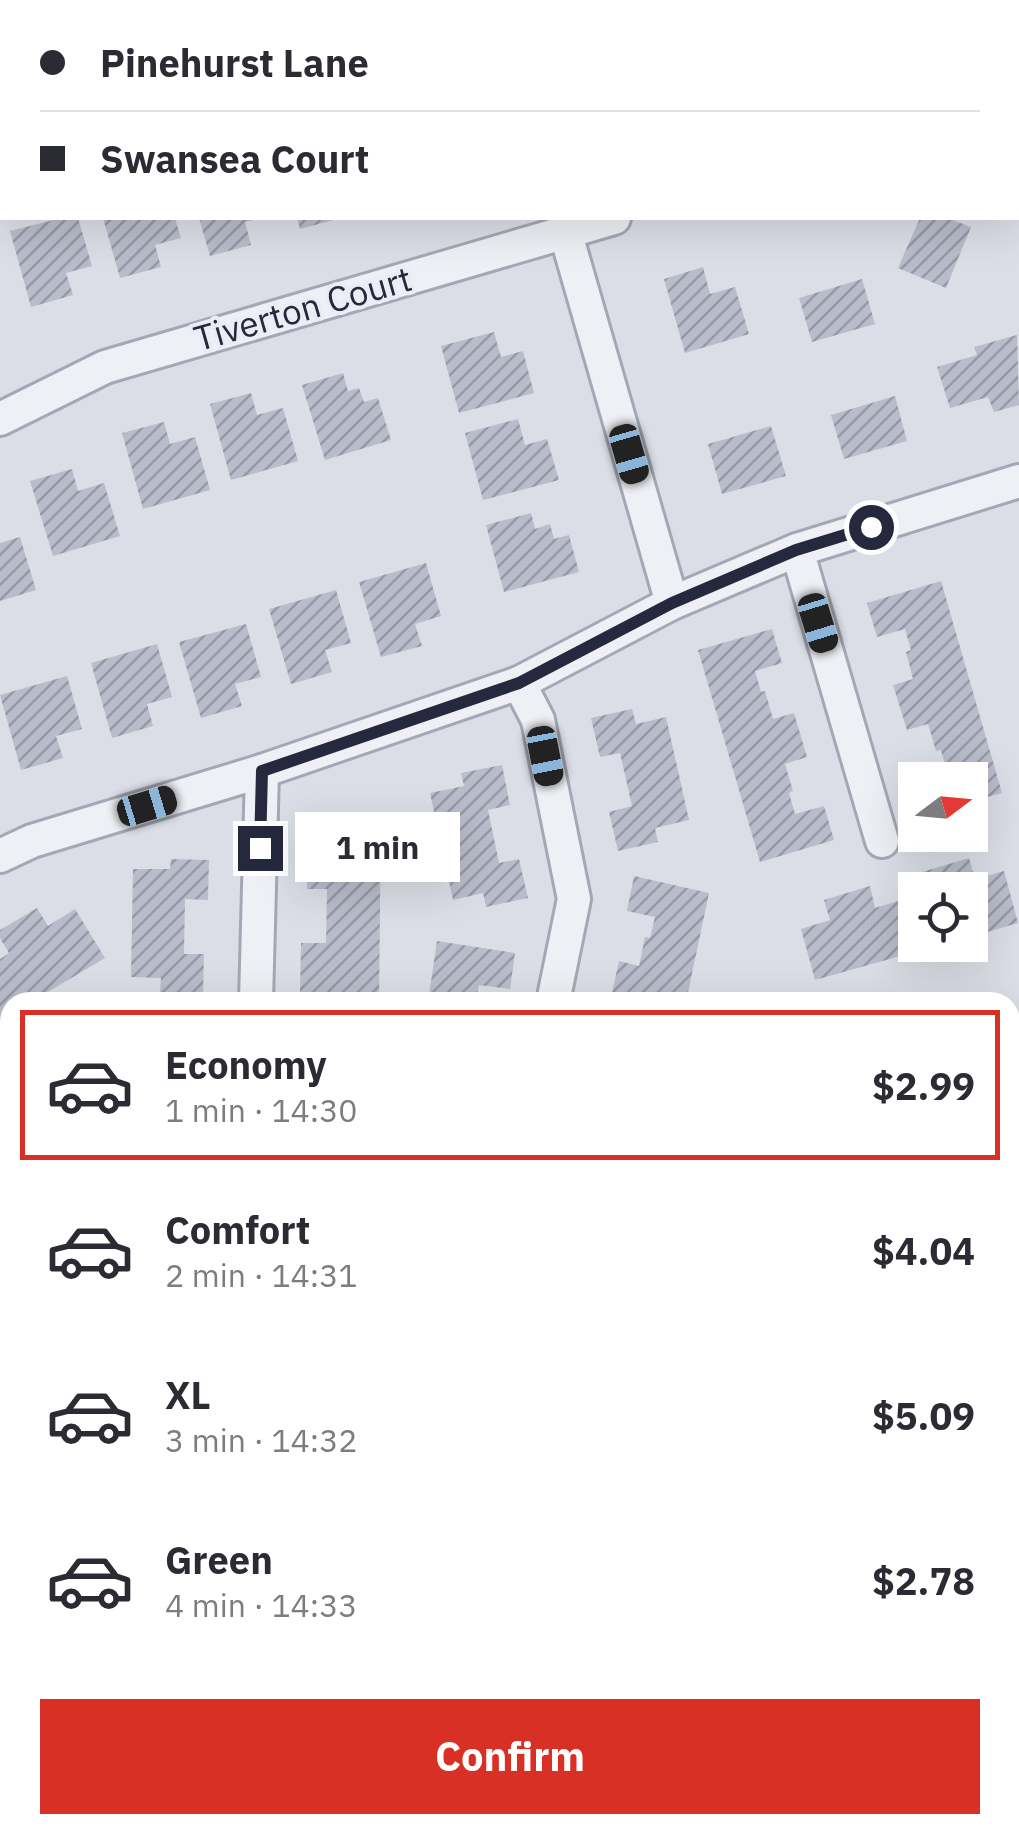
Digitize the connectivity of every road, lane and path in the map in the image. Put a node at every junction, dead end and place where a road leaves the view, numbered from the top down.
1 (606, 220) edge
2 (565, 231) junction
3 (0, 420) edge
4 (1019, 481) edge
5 (796, 550) junction
6 (672, 603) junction
7 (519, 683) junction
8 (262, 771) junction
9 (882, 841) dead end
10 (0, 856) edge
11 (256, 992) edge
12 (555, 992) edge

1 - 2 street, Tiverton Court
2 - 3 street, Tiverton Court
2 - 6 street
4 - 5 street
5 - 6 street
5 - 9 street
6 - 7 street
7 - 8 street
7 - 12 street
8 - 10 street
8 - 11 street

